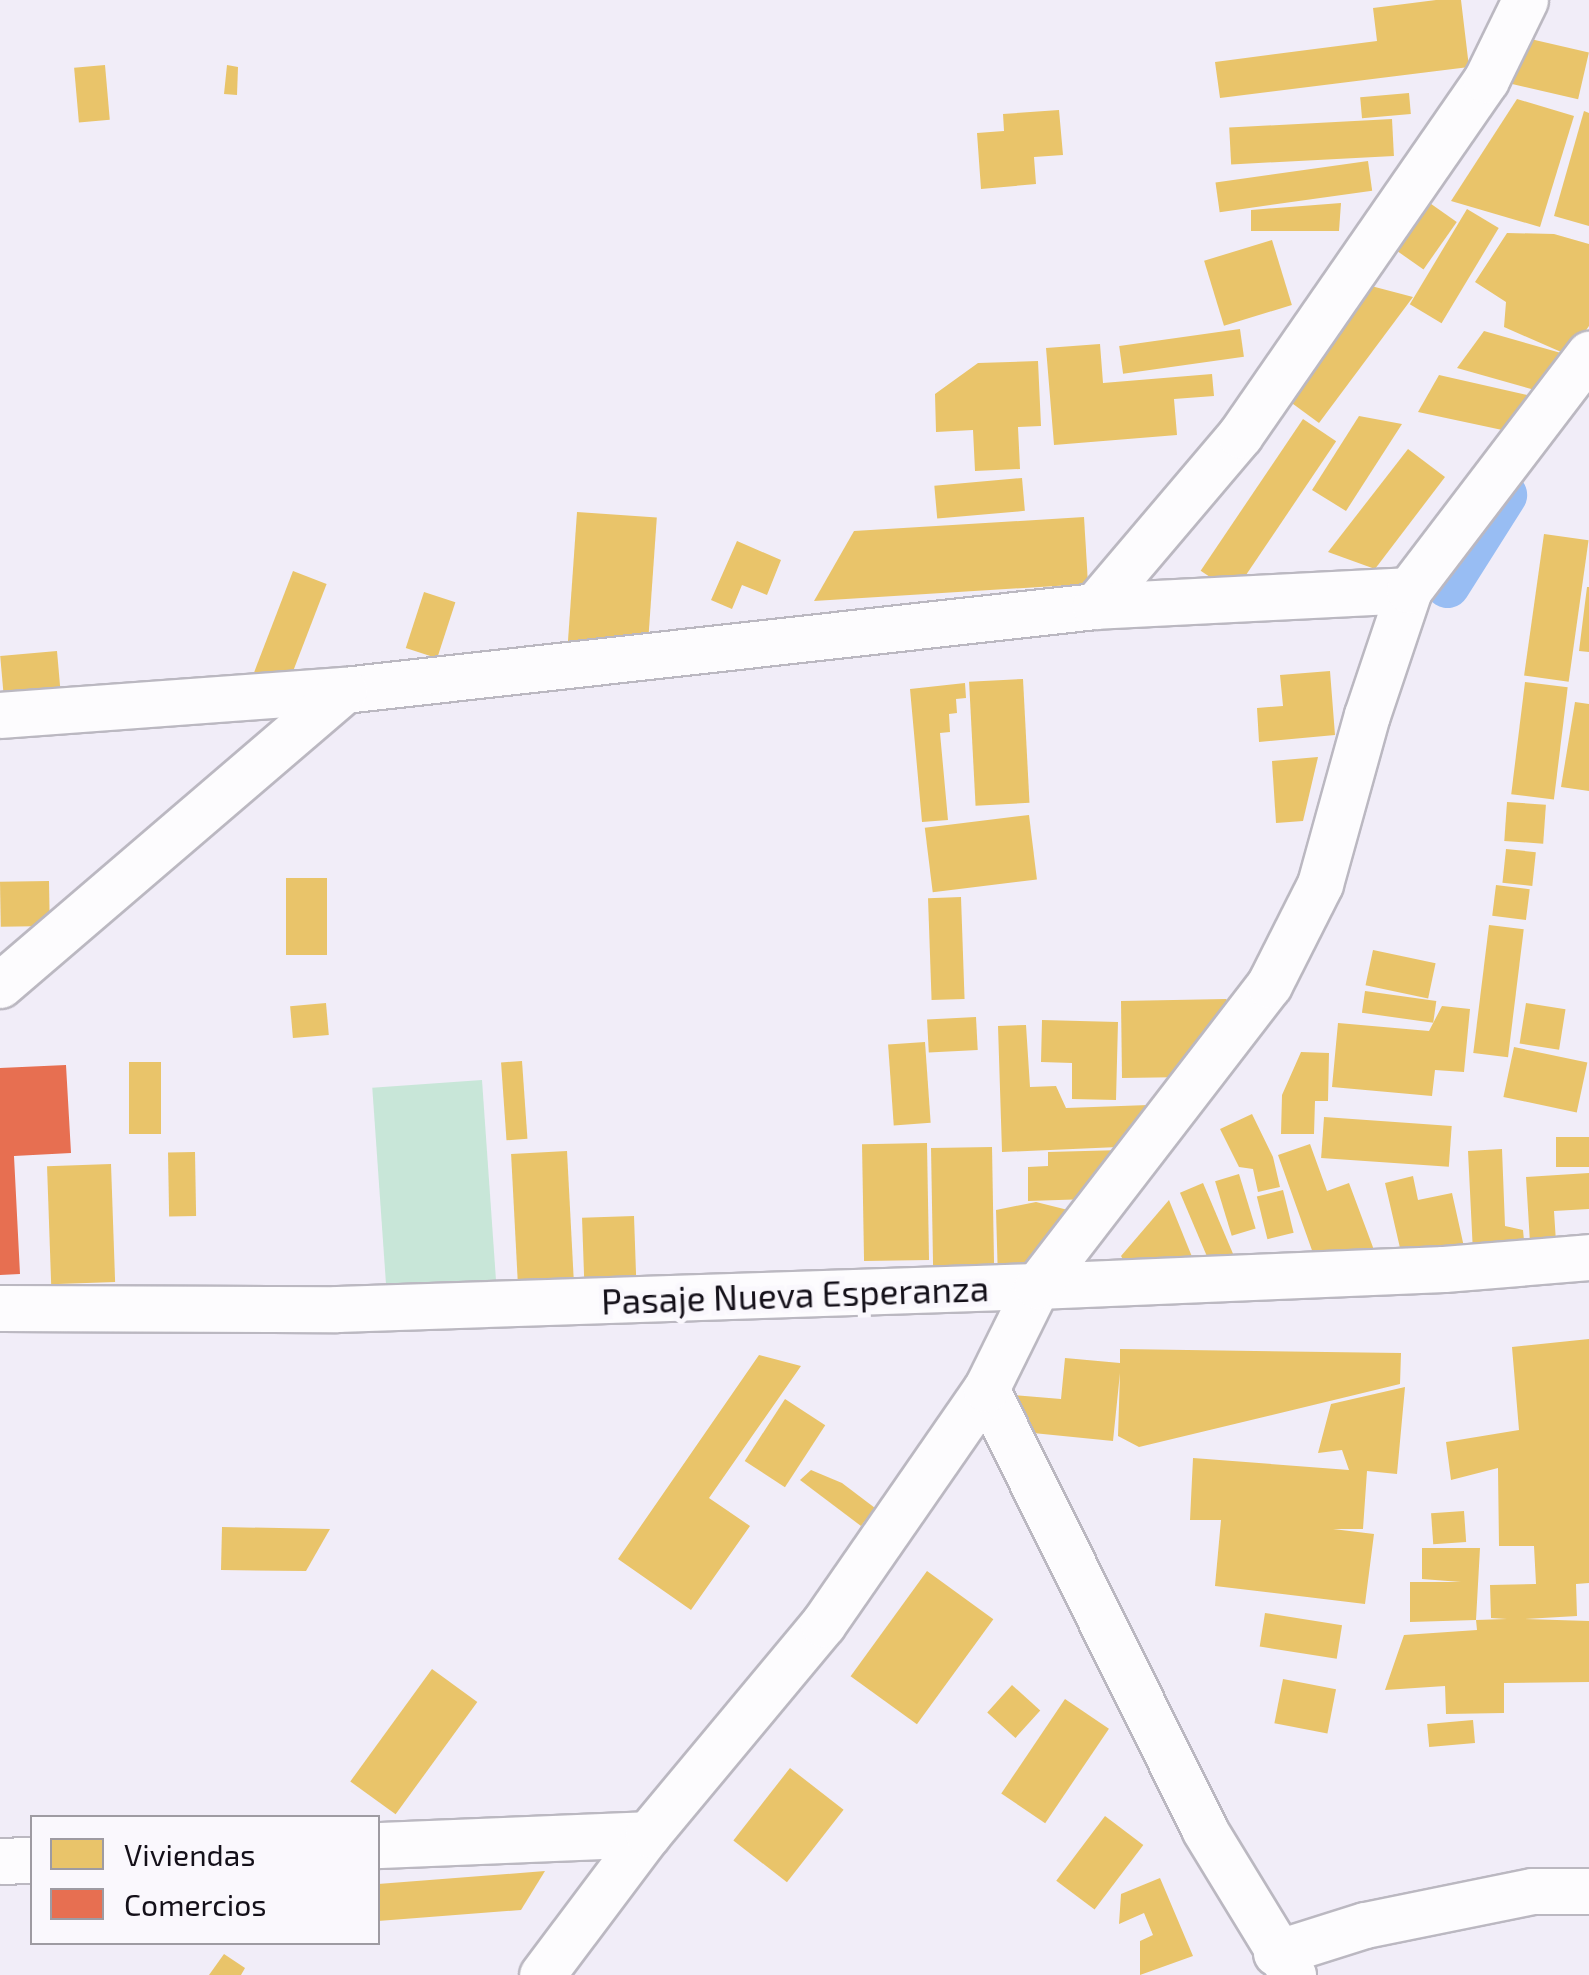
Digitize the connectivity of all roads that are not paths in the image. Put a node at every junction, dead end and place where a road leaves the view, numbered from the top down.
1 (1525, 0) edge
2 (1589, 354) edge
3 (1409, 590) junction
4 (1095, 606) junction
5 (344, 690) junction
6 (0, 715) edge
7 (0, 986) edge
8 (1589, 1256) edge
9 (1037, 1286) junction
10 (0, 1308) edge
11 (986, 1389) junction
12 (648, 1834) junction
13 (380, 1846) edge
14 (30, 1860) edge
15 (0, 1861) edge
16 (1589, 1891) edge
17 (1285, 1964) edge
18 (542, 1975) edge

1 - 4 street
2 - 3 street
3 - 4 street
3 - 9 street
4 - 5 street
5 - 6 street
5 - 7 street
8 - 9 street, Pasaje Nueva Esperanza
9 - 10 street, Pasaje Nueva Esperanza
9 - 11 street
11 - 12 street
11 - 17 street
12 - 13 street
12 - 18 street
14 - 15 street
16 - 17 street

